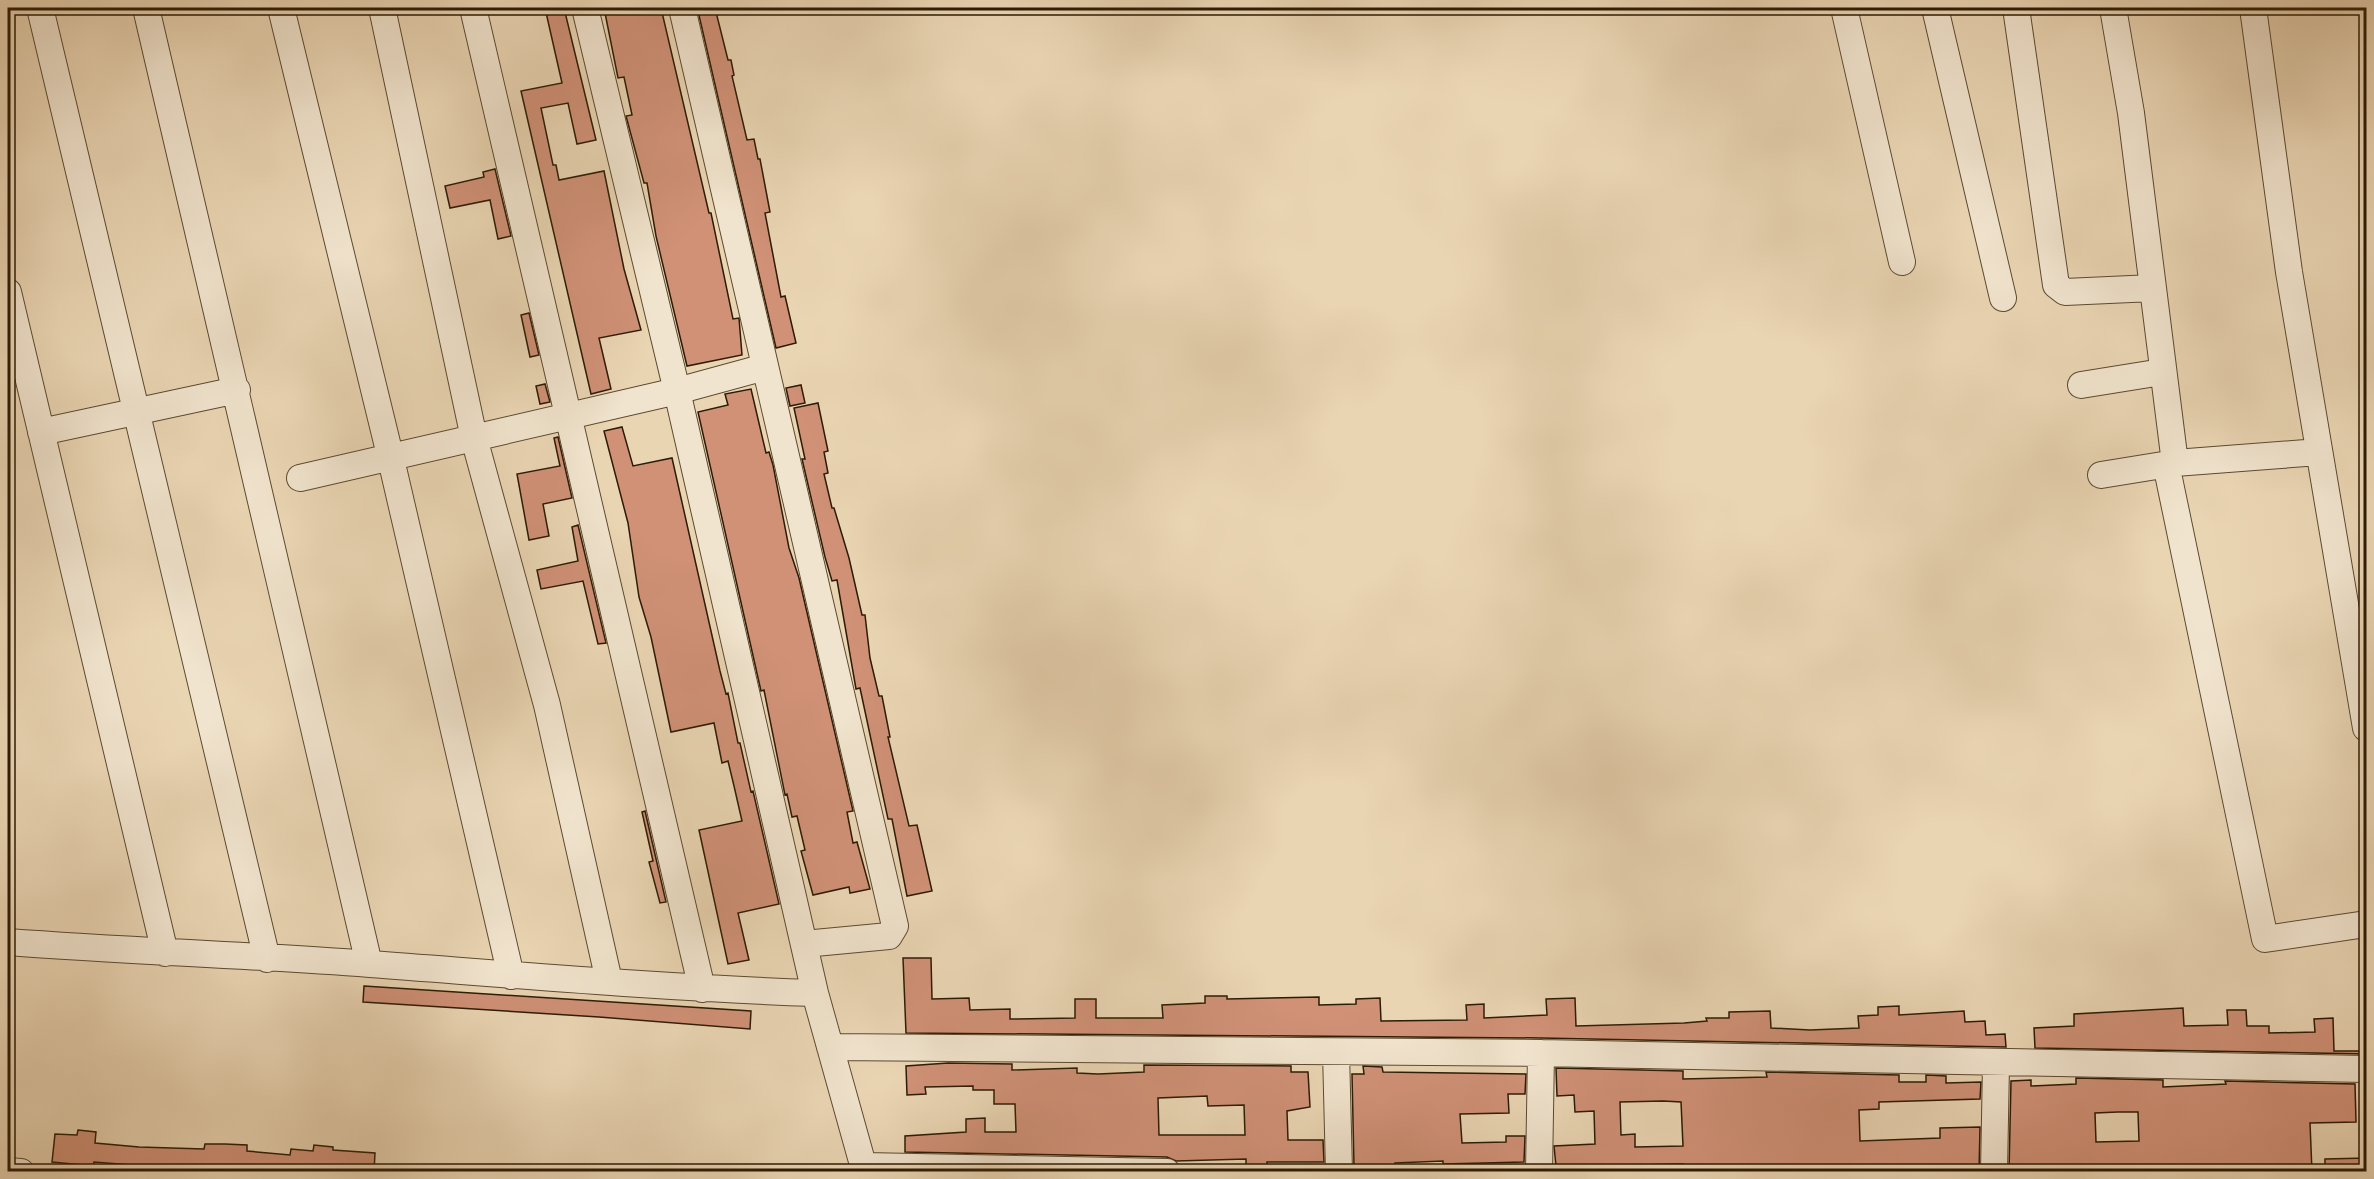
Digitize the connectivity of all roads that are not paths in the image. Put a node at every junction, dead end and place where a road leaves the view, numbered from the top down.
1 (40, 8) edge
2 (146, 8) edge
3 (281, 8) edge
4 (382, 8) edge
5 (473, 8) edge
6 (585, 8) edge
7 (682, 8) edge
8 (1844, 8) edge
9 (1935, 8) edge
10 (2016, 8) edge
11 (2114, 8) edge
12 (2253, 8) edge
13 (1902, 261) dead end
14 (2153, 288) junction
15 (8, 292) edge
16 (2003, 298) dead end
17 (765, 367) junction
18 (2162, 372) junction
19 (2081, 385) dead end
20 (237, 390) junction
21 (677, 391) junction
22 (135, 412) junction
23 (570, 414) junction
24 (41, 432) junction
25 (474, 438) junction
26 (2319, 452) junction
27 (390, 455) junction
28 (2170, 463) junction
29 (2101, 475) dead end
30 (300, 478) dead end
31 (2367, 728) edge
32 (2367, 924) edge
33 (8, 942) edge
34 (804, 944) junction
35 (165, 953) junction
36 (267, 959) junction
37 (369, 964) junction
38 (511, 976) junction
39 (609, 981) junction
40 (702, 989) junction
41 (815, 993) junction
42 (830, 1047) junction
43 (1336, 1052) junction
44 (1541, 1053) junction
45 (1996, 1064) junction
46 (2367, 1069) edge
47 (864, 1169) edge
48 (8, 1171) edge
49 (21, 1172) edge
50 (1167, 1172) edge
51 (1339, 1172) edge
52 (1539, 1172) edge
53 (1994, 1172) edge

1 - 22 street
2 - 20 street
3 - 27 street
4 - 25 street
5 - 23 street
6 - 21 street
7 - 17 street
8 - 13 street
9 - 16 street
10 - 14 street
11 - 14 street
12 - 26 street
14 - 18 street
15 - 24 street
17 - 21 street
17 - 34 street
18 - 19 street
18 - 28 street
20 - 22 street
20 - 37 street
21 - 23 street
21 - 34 street
22 - 24 street
22 - 36 street
23 - 25 street
23 - 40 street
24 - 35 street
25 - 27 street
25 - 39 street
26 - 28 street
26 - 31 street
27 - 30 street
27 - 38 street
28 - 29 street
28 - 32 street
33 - 35 street
34 - 41 street
35 - 36 street
36 - 37 street
37 - 38 street
38 - 39 street
39 - 40 street
40 - 41 street
41 - 42 street
42 - 43 street
42 - 47 street
43 - 44 street
43 - 51 street
44 - 45 street
44 - 52 street
45 - 46 street
45 - 53 street
47 - 50 street
48 - 49 street

